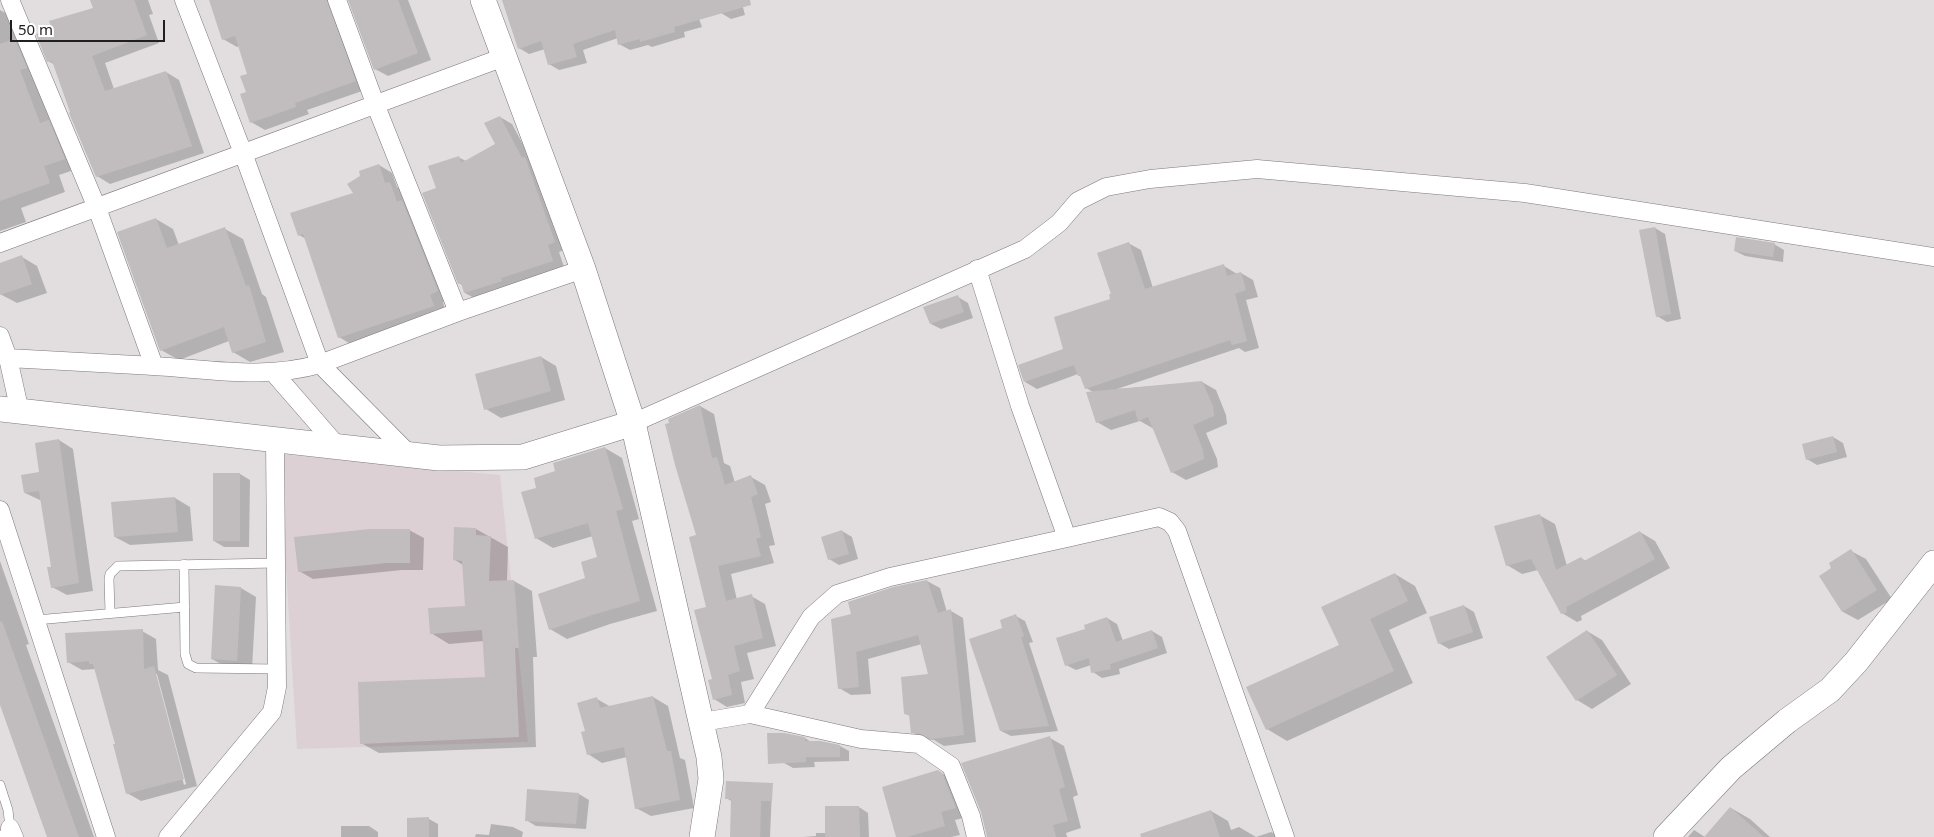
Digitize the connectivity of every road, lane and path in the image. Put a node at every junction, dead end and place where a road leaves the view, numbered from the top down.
1 (10, 0) edge
2 (184, 0) edge
3 (337, 0) edge
4 (483, 0) edge
5 (504, 57) junction
6 (376, 106) junction
7 (243, 153) junction
8 (97, 208) junction
9 (0, 243) edge
10 (1934, 257) edge
11 (583, 269) junction
12 (977, 269) junction
13 (458, 312) junction
14 (0, 336) edge
15 (8, 358) junction
16 (320, 364) junction
17 (154, 366) junction
18 (273, 372) junction
19 (10, 410) edge
20 (633, 423) junction
21 (275, 441) junction
22 (339, 448) junction
23 (410, 455) junction
24 (0, 510) edge
25 (1067, 538) junction
26 (277, 563) junction
27 (1934, 563) edge
28 (184, 564) junction
29 (185, 607) junction
30 (110, 613) junction
31 (36, 620) junction
32 (277, 669) junction
33 (750, 714) junction
34 (702, 722) junction
35 (0, 785) edge
36 (8, 834) edge
37 (106, 837) edge
38 (168, 837) edge
39 (702, 837) edge
40 (976, 837) edge
41 (1285, 837) edge
42 (1666, 837) edge

1 - 8 street
2 - 7 street
3 - 6 street
4 - 5 street
5 - 6 street
5 - 11 street
6 - 7 street
6 - 13 street
7 - 8 street
7 - 16 street
8 - 9 street
8 - 17 street
10 - 12 street
11 - 13 street
11 - 20 street
12 - 20 street
12 - 25 street
13 - 16 street
14 - 15 street
15 - 17 street
15 - 19 street
16 - 18 street
16 - 23 street
17 - 18 street
18 - 22 street
19 - 21 street
20 - 23 street
20 - 34 street
21 - 22 street
21 - 26 street
22 - 23 street
24 - 31 street
25 - 33 street
25 - 41 street
26 - 28 lane
26 - 32 street
27 - 42 street
28 - 29 lane
28 - 30 lane
29 - 30 lane
29 - 32 lane
30 - 31 lane
31 - 37 street
32 - 38 street
33 - 34 street
33 - 40 street
34 - 39 street
35 - 36 lane

